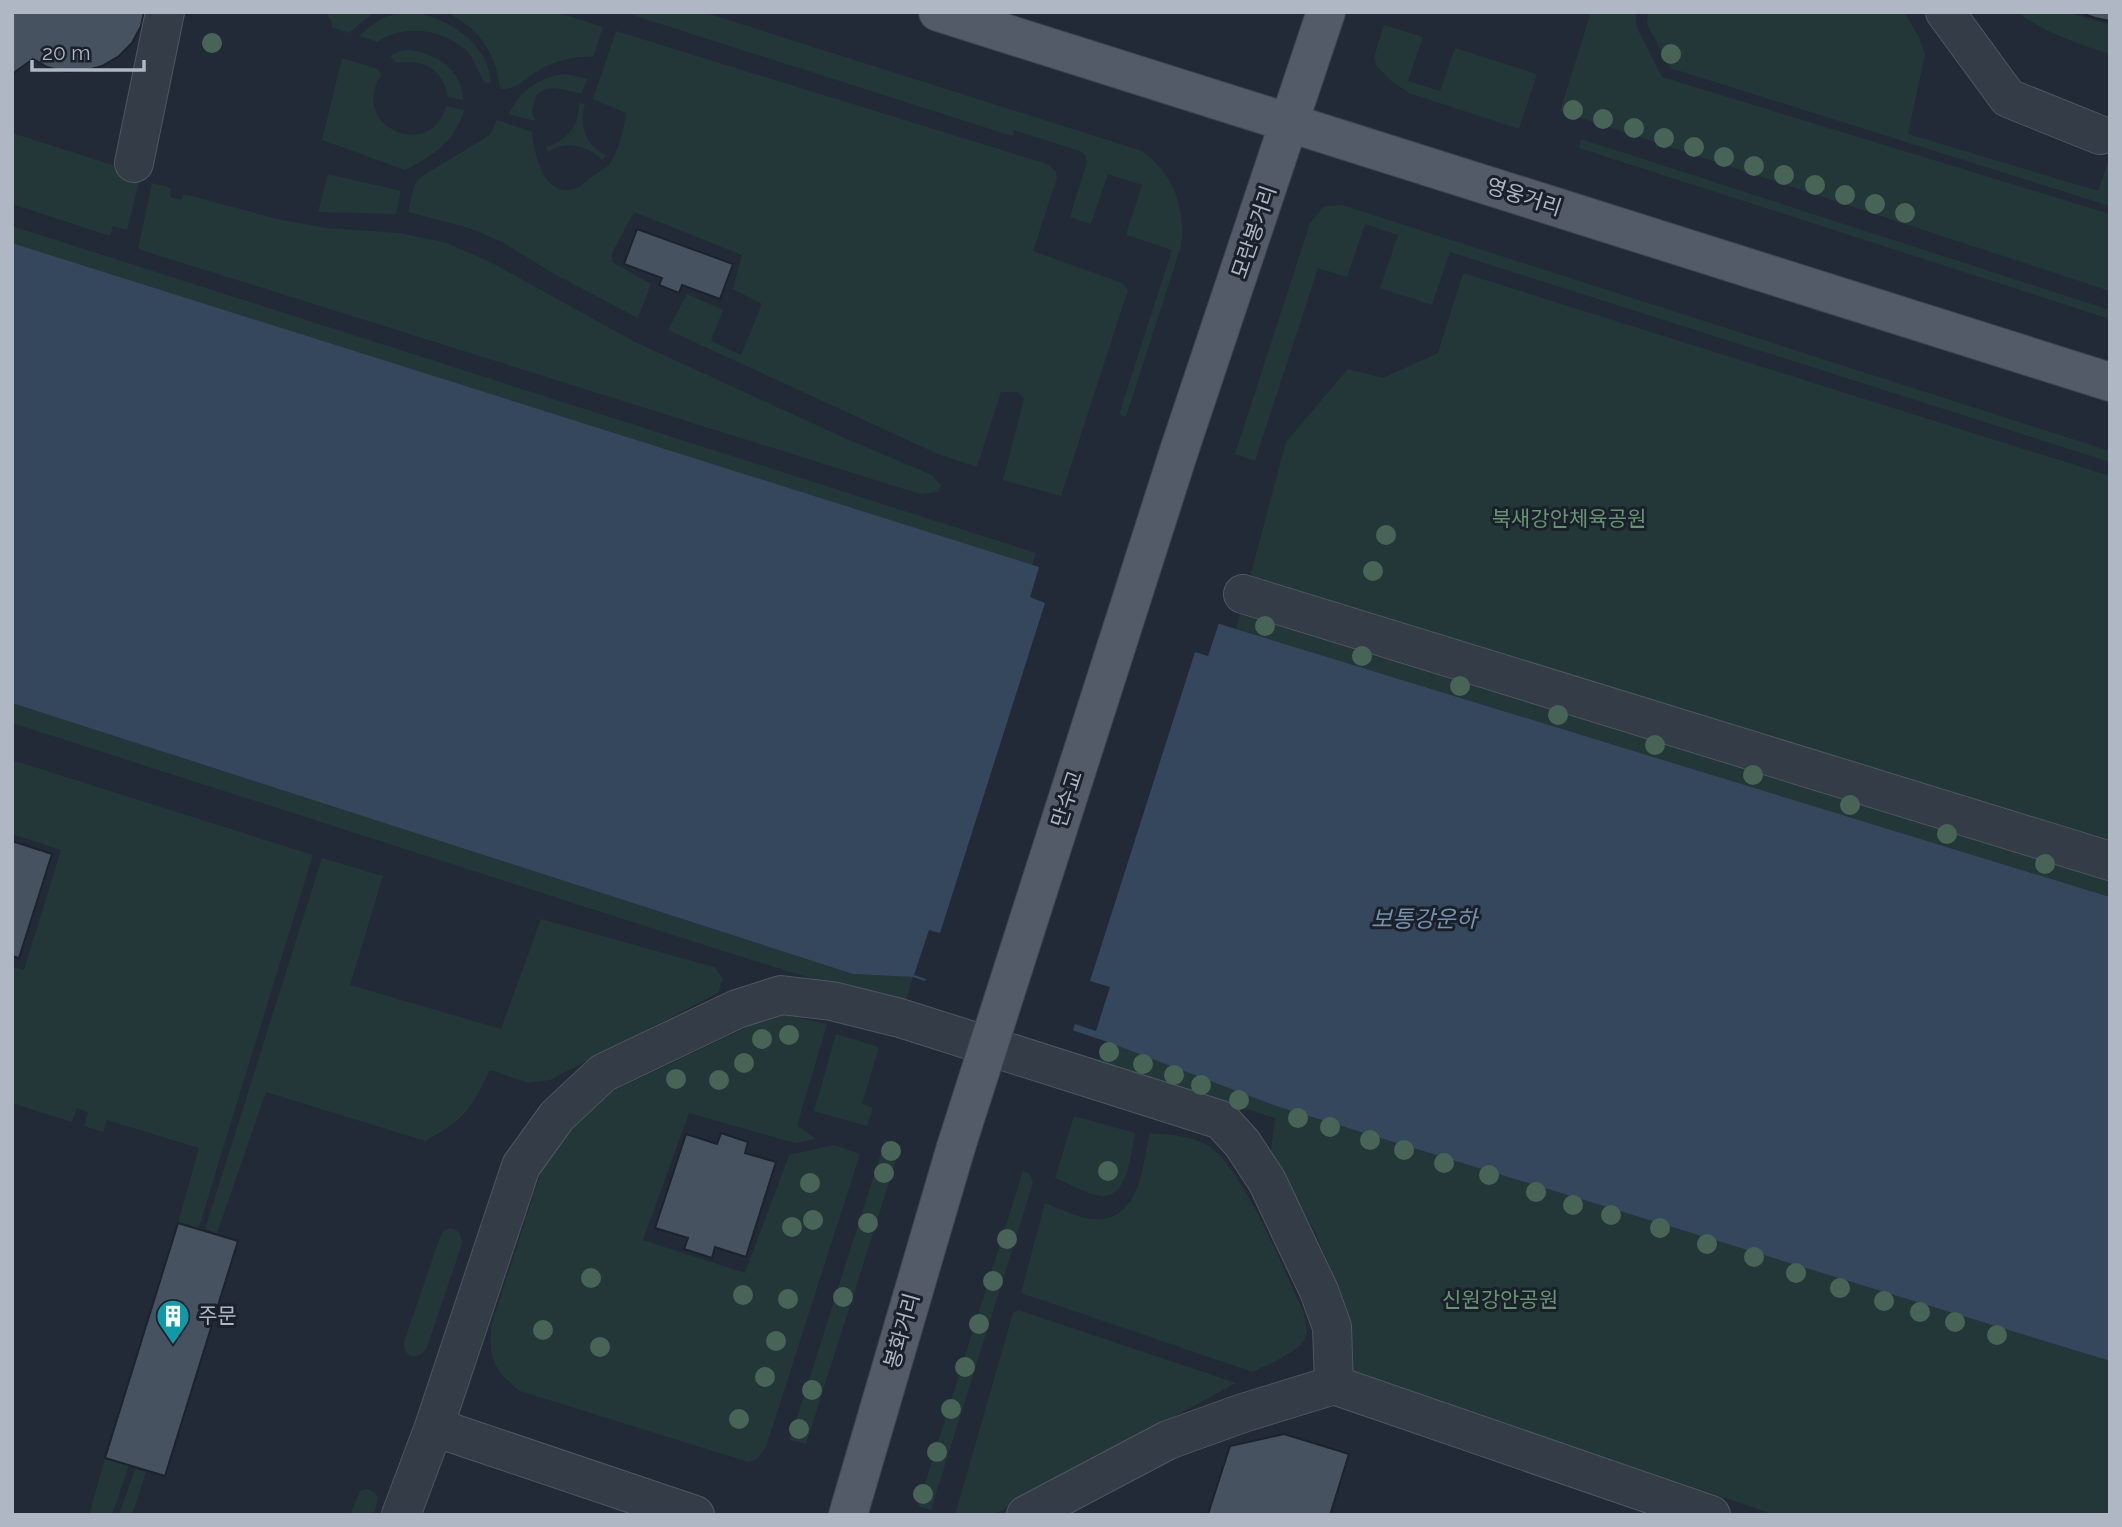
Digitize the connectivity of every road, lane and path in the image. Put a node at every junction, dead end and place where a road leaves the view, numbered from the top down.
1 (164, 12) edge
2 (938, 12) edge
3 (1326, 12) edge
4 (1945, 12) edge
5 (1291, 124) junction
6 (2100, 135) dead end
7 (134, 163) dead end
8 (2110, 383) edge
9 (1179, 451) joint
10 (1243, 594) dead end
11 (2110, 861) edge
12 (956, 1147) joint
13 (1334, 1385) junction
14 (434, 1427) junction
15 (401, 1515) edge
16 (695, 1515) edge
17 (848, 1515) edge
18 (1026, 1515) edge
19 (1711, 1515) edge

1 - 7 street
2 - 5 main road, 영웅거리
3 - 5 main road, 모란봉거리
4 - 6 street
5 - 8 main road, 영웅거리
5 - 9 main road, 모란봉거리
9 - 12 main road, 만수교, bridge
10 - 11 street
12 - 17 main road, 봉화거리
13 - 14 street
13 - 18 street
13 - 19 street
14 - 15 street
14 - 16 street

